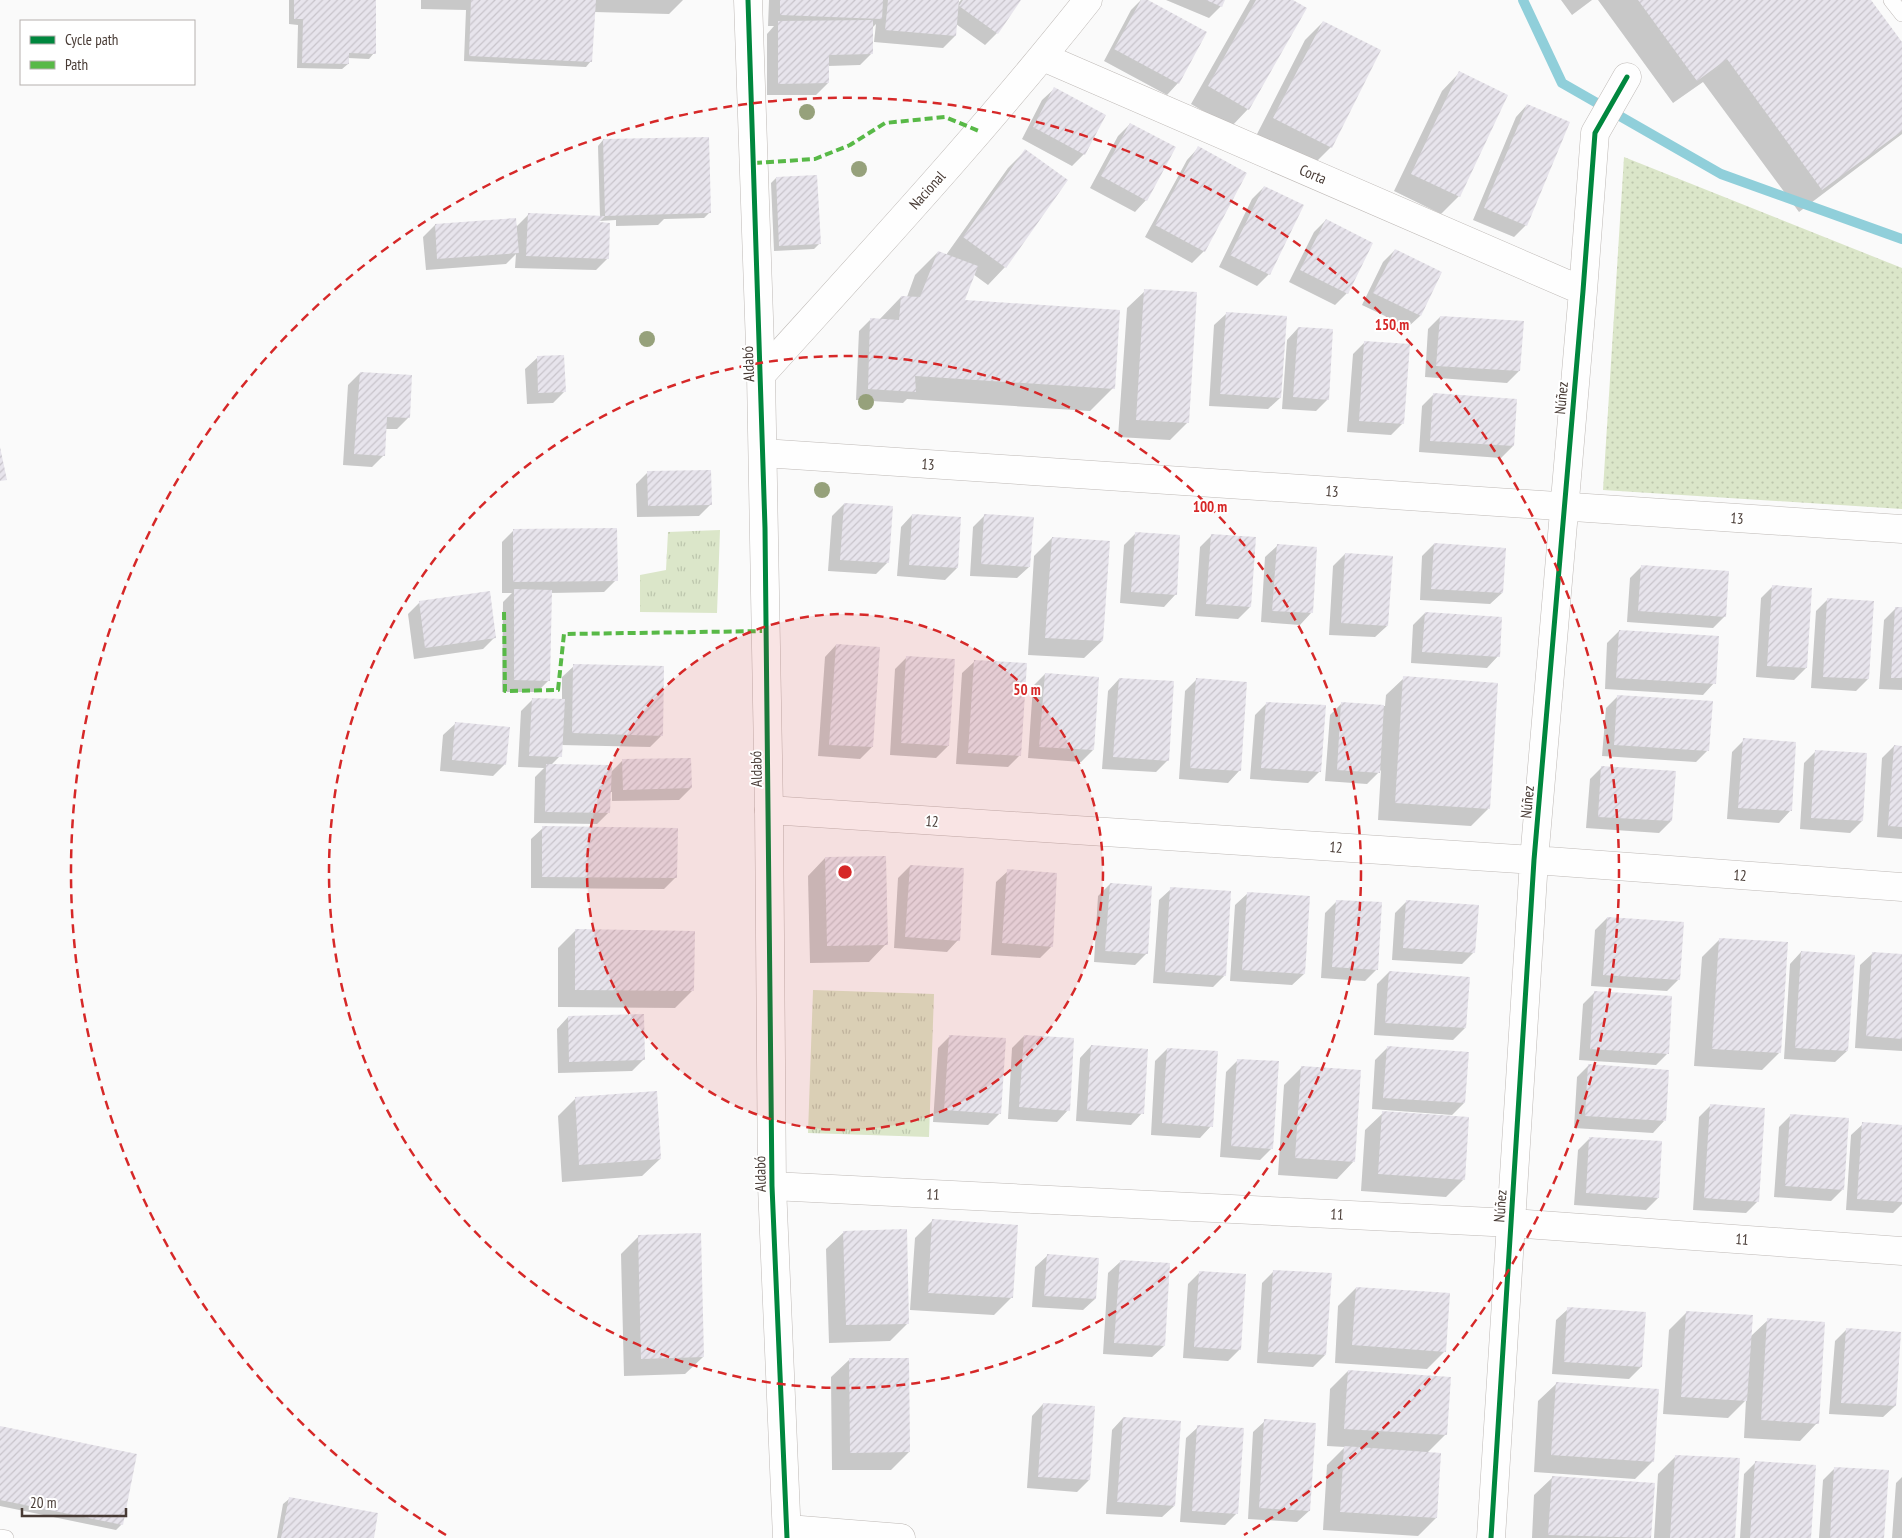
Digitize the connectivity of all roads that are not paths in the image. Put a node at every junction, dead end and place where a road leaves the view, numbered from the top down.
1 (748, 0) edge
2 (1088, 0) edge
3 (1891, 0) edge
4 (1902, 14) edge
5 (1043, 57) junction
6 (1627, 78) dead end
7 (1583, 291) junction
8 (761, 375) junction
9 (763, 453) junction
10 (1565, 506) junction
11 (1902, 529) edge
12 (769, 810) junction
13 (1534, 860) junction
14 (1902, 887) edge
15 (772, 1186) junction
16 (1512, 1222) junction
17 (1902, 1251) edge
18 (788, 1533) edge
19 (0, 1537) edge
20 (6, 1538) edge
21 (901, 1538) edge
22 (1491, 1538) edge

1 - 8 street, Aldabó
2 - 5 street, Nacional
3 - 4 lane
5 - 7 street, Corta
5 - 8 street, Nacional
6 - 7 street, Núñez
7 - 10 street, Núñez
8 - 9 street, Aldabó
9 - 10 street, 13
9 - 12 street, Aldabó
10 - 11 street, 13
10 - 13 street, Núñez
12 - 13 street, 12
12 - 15 street, Aldabó
13 - 14 street, 12
13 - 16 street, Núñez
15 - 16 street, 11
15 - 18 street, Aldabó
16 - 17 street, 11
16 - 22 street, Núñez
18 - 21 street
19 - 20 lane

